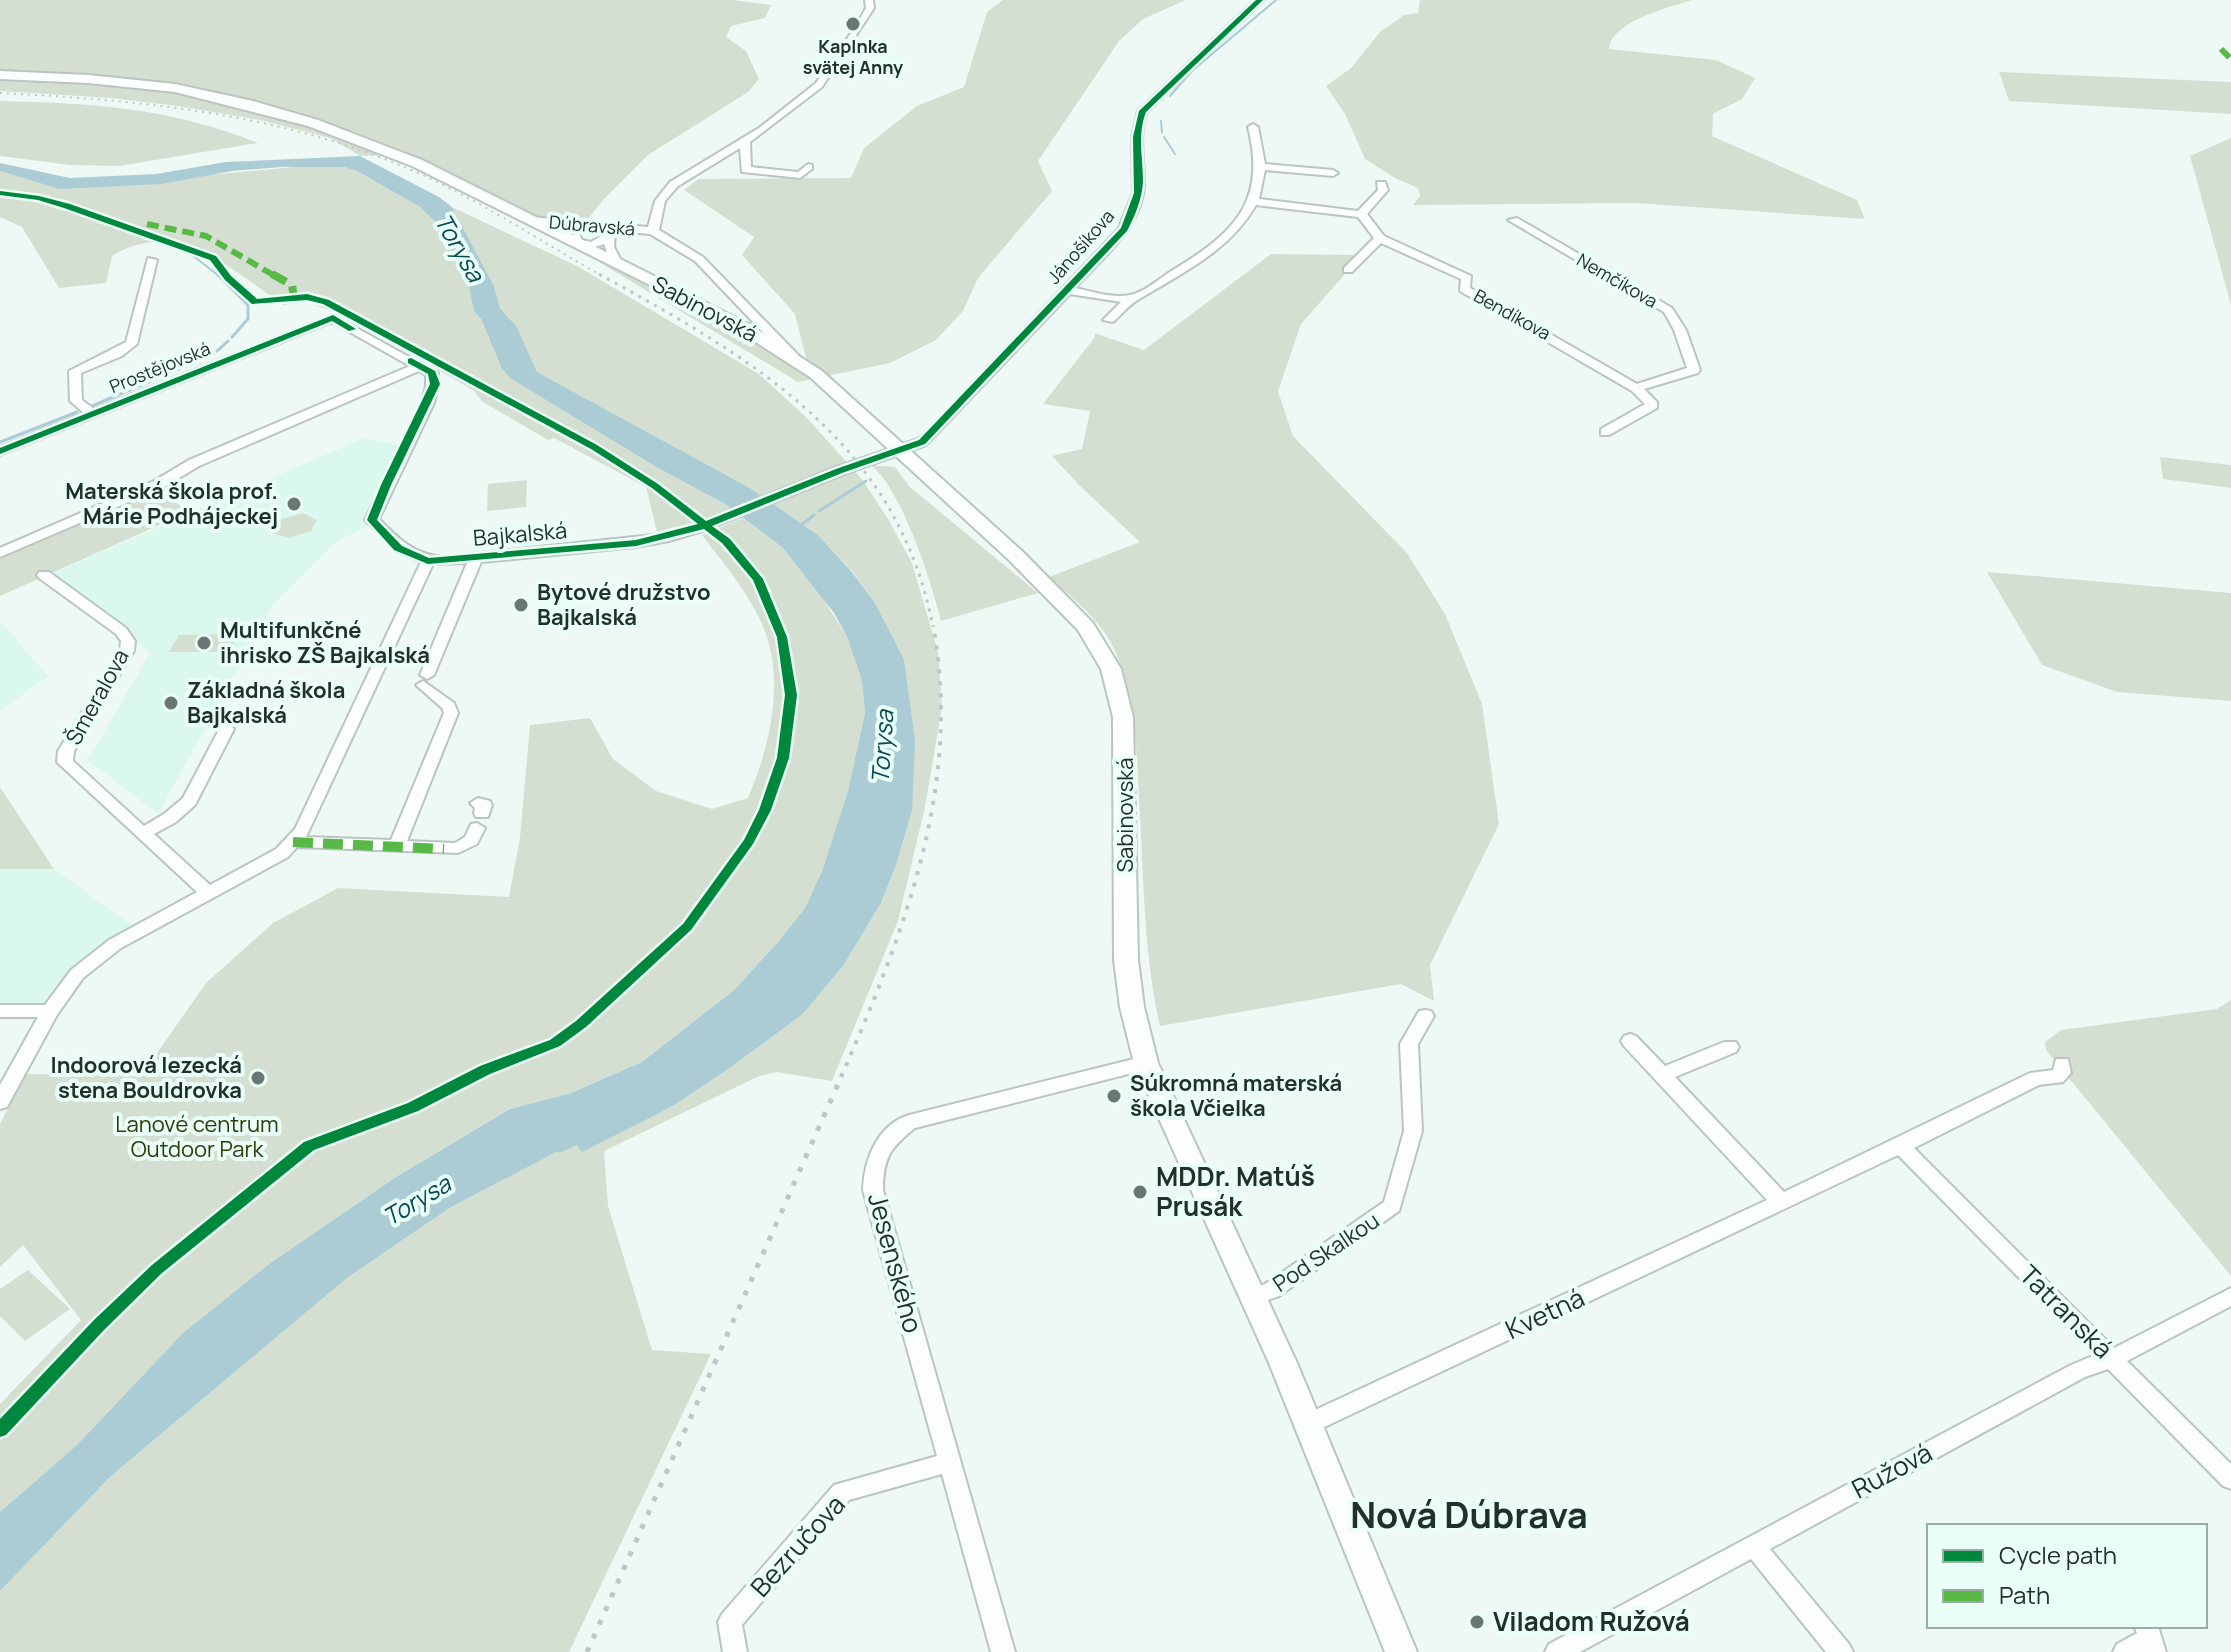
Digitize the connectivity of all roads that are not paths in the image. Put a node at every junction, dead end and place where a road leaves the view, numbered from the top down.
1 (869, 0) edge
2 (1260, 0) edge
3 (0, 75) edge
4 (1253, 127) dead end
5 (745, 141) junction
6 (1262, 167) junction
7 (804, 171) dead end
8 (1333, 173) dead end
9 (1381, 184) dead end
10 (1256, 202) junction
11 (1361, 214) junction
12 (530, 220) junction
13 (1513, 220) dead end
14 (601, 228) junction
15 (624, 230) junction
16 (653, 231) junction
17 (611, 236) junction
18 (1380, 238) junction
19 (578, 243) junction
20 (152, 260) dead end
21 (617, 264) junction
22 (1348, 270) dead end
23 (1068, 290) junction
24 (1131, 299) junction
25 (1109, 320) dead end
26 (795, 359) junction
27 (420, 366) junction
28 (1636, 388) junction
29 (92, 414) junction
30 (878, 429) junction
31 (1605, 432) dead end
32 (0, 451) edge
33 (912, 452) junction
34 (869, 461) junction
35 (0, 553) edge
36 (476, 558) junction
37 (428, 561) junction
38 (44, 575) dead end
39 (226, 729) dead end
40 (479, 814) dead end
41 (144, 833) junction
42 (293, 842) junction
43 (396, 847) junction
44 (209, 894) junction
45 (0, 1011) edge
46 (50, 1011) junction
47 (1425, 1016) dead end
48 (1630, 1041) dead end
49 (1730, 1047) dead end
50 (1146, 1063) junction
51 (2062, 1064) dead end
52 (1662, 1075) junction
53 (0, 1102) edge
54 (1900, 1146) junction
55 (1781, 1202) junction
56 (2231, 1296) edge
57 (1254, 1297) junction
58 (2112, 1359) junction
59 (1308, 1424) junction
60 (949, 1462) junction
61 (2231, 1479) edge
62 (1754, 1546) junction
63 (2150, 1639) edge
64 (735, 1652) edge
65 (1003, 1652) edge
66 (1401, 1652) edge
67 (1557, 1652) edge
68 (1841, 1652) edge
69 (2125, 1652) edge

1 - 5 street, Dúbravská
2 - 23 street, Jánošíkova
3 - 12 main road, Sabinovská
4 - 6 street
5 - 7 street
5 - 16 street, Dúbravská
6 - 8 street
6 - 10 street
9 - 11 street
10 - 11 street
10 - 24 street
11 - 18 street, Bendíkova
12 - 14 street, Dúbravská
12 - 19 main road, Sabinovská
13 - 28 street, Nemčíkova
14 - 15 street, Dúbravská
14 - 17 street
14 - 19 street
15 - 16 street, Dúbravská
15 - 17 street
16 - 26 street, Dúbravská
17 - 19 street
17 - 21 street
18 - 22 street
18 - 28 street, Bendíkova
19 - 21 main road, Sabinovská
20 - 29 street, Prostějovská
21 - 26 main road, Sabinovská
23 - 24 street, Jánošíkova
23 - 33 street, Jánošíkova
24 - 25 street
26 - 30 main road, Sabinovská
27 - 29 street, Prostějovská
27 - 35 street
27 - 37 street
28 - 31 street
29 - 32 street, Prostějovská
30 - 33 main road, Sabinovská
30 - 34 street
33 - 34 street
33 - 34 street, Bajkalská
33 - 50 main road, Sabinovská
34 - 36 street, Bajkalská
36 - 37 street, Bajkalská
36 - 43 street, Bajkalská
37 - 42 street
38 - 41 street, Šmeralova
39 - 41 street
40 - 43 street
41 - 44 street, Šmeralova
42 - 43 street
42 - 44 street
44 - 46 street
45 - 46 street
46 - 53 street
47 - 57 street, Pod Skalkou
48 - 52 street
49 - 52 street
50 - 57 main road, Sabinovská
50 - 60 street, Jesenského
51 - 54 street, Kvetná
52 - 55 street
54 - 55 street, Kvetná
54 - 58 street, Tatranská
55 - 59 street, Kvetná
56 - 58 street, Ružová
57 - 59 main road, Sabinovská
58 - 61 street, Tatranská
58 - 62 street, Ružová
59 - 66 main road, Sabinovská
60 - 64 street, Bezručova
60 - 65 street, Jesenského
62 - 67 street, Ružová
62 - 68 street
63 - 69 street

